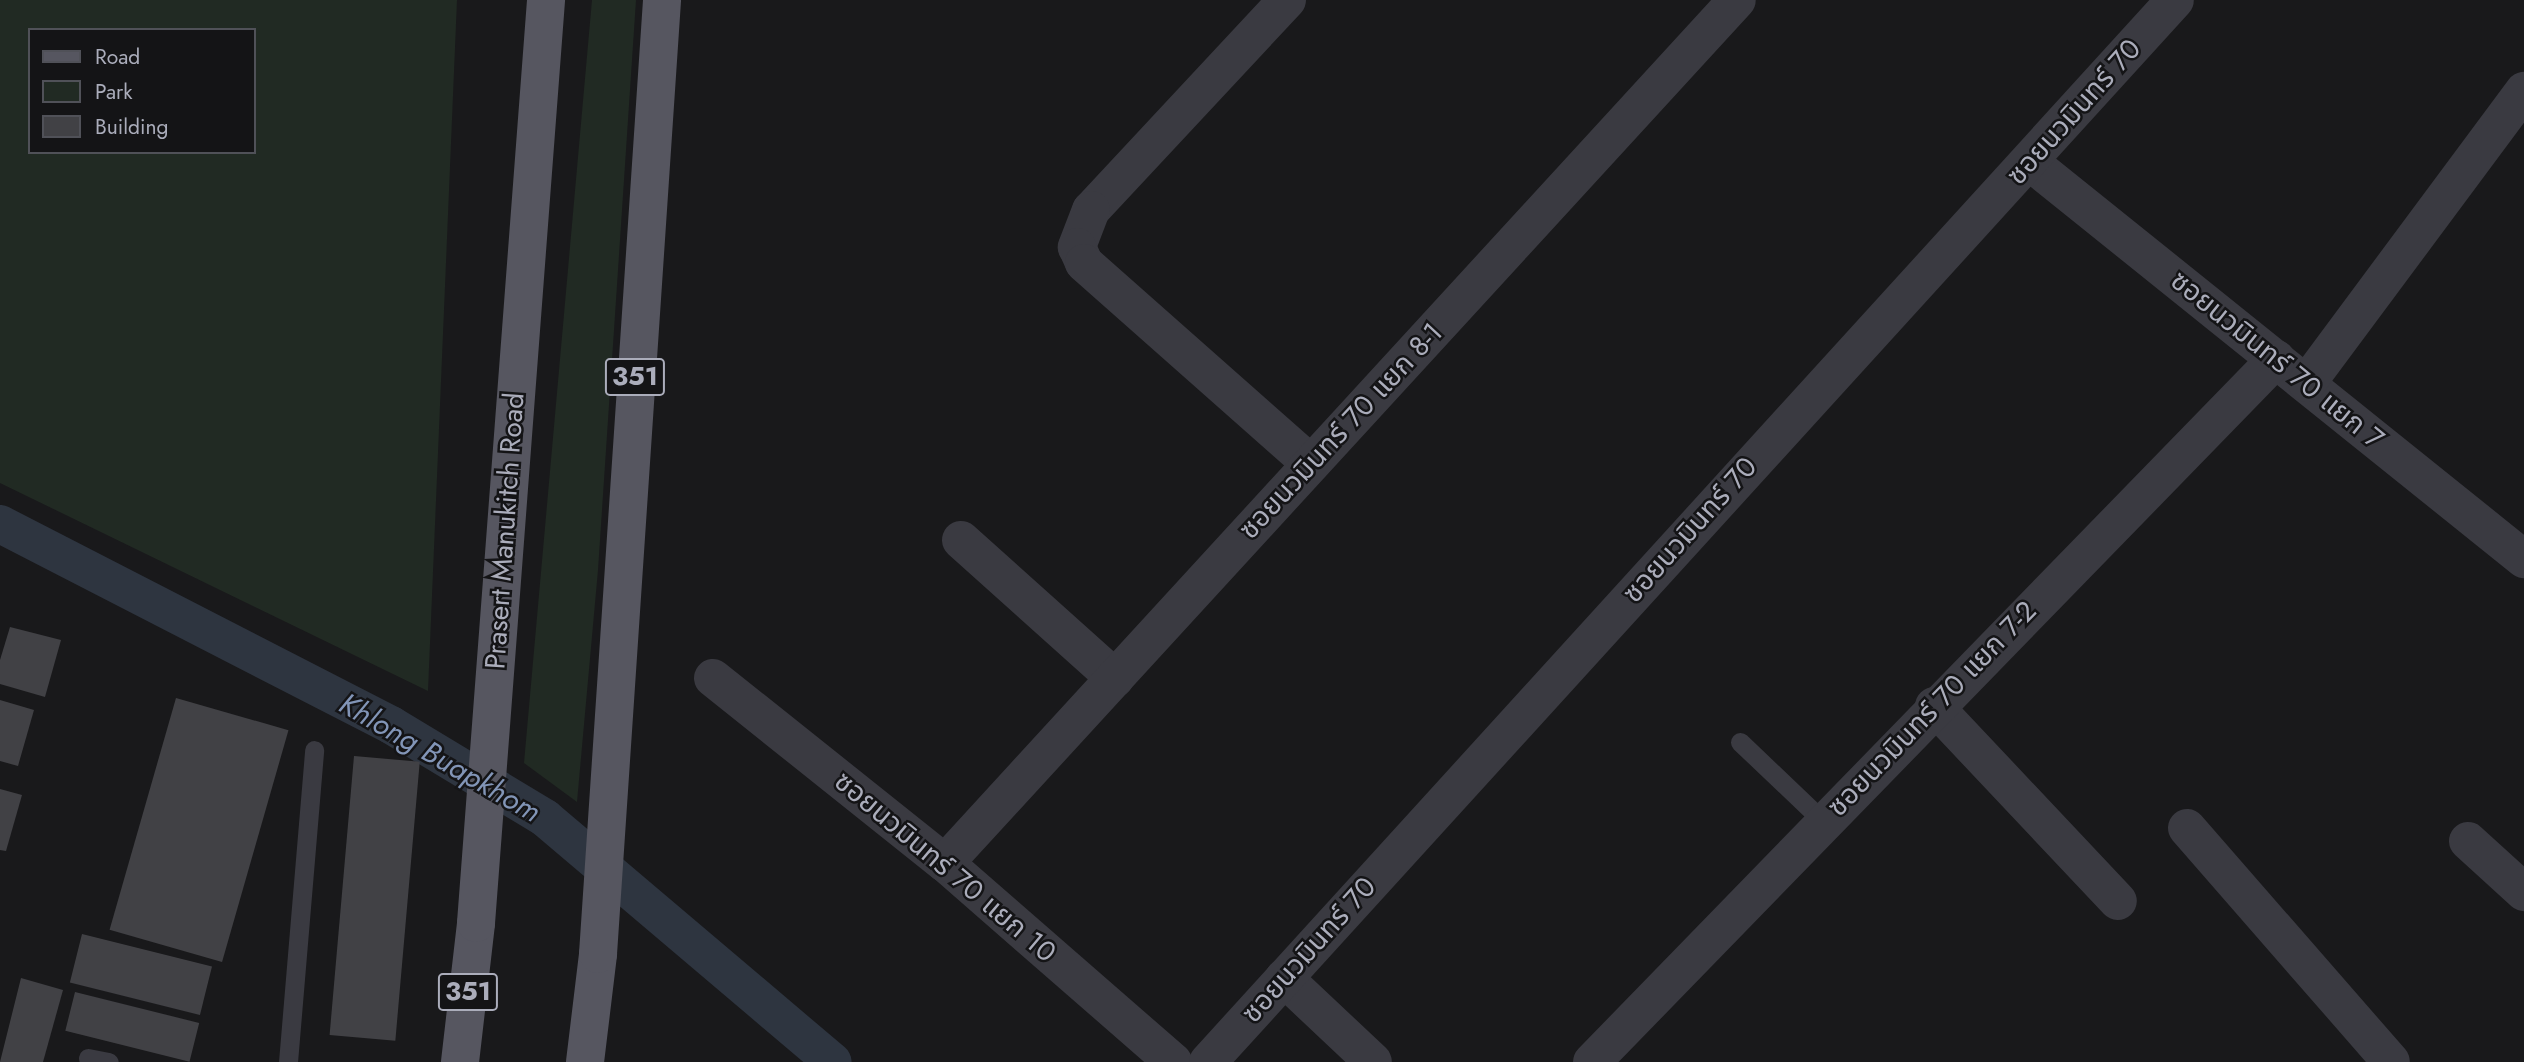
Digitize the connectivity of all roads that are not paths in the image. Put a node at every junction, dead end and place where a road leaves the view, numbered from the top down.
1 (546, 0) edge
2 (662, 0) edge
3 (1287, 0) edge
4 (1738, 0) edge
5 (2175, 0) edge
6 (2524, 91) edge
7 (2030, 162) junction
8 (2276, 359) junction
9 (2306, 383) junction
10 (1311, 464) junction
11 (961, 540) dead end
12 (2524, 559) edge
13 (1115, 677) junction
14 (713, 678) dead end
15 (1934, 706) junction
16 (1740, 741) dead end
17 (314, 750) dead end
18 (1823, 821) junction
19 (2187, 828) dead end
20 (2468, 841) dead end
21 (945, 863) junction
22 (2524, 892) edge
23 (2118, 901) dead end
24 (1284, 978) junction
25 (88, 1058) dead end
26 (109, 1062) edge
27 (288, 1062) edge
28 (460, 1062) edge
29 (585, 1062) edge
30 (1173, 1062) edge
31 (1208, 1062) edge
32 (1373, 1062) edge
33 (1592, 1062) edge
34 (2391, 1062) edge

1 - 28 main road, Prasert Manukitch Road / 351
2 - 29 main road, 351
3 - 10 street
4 - 10 street, ซอยนวมินทร์ 70 แยก 8-1
5 - 7 street, ซอยนวมินทร์ 70
6 - 9 street
7 - 8 street, ซอยนวมินทร์ 70 แยก 7
7 - 24 street, ซอยนวมินทร์ 70
8 - 9 street, ซอยนวมินทร์ 70 แยก 7
8 - 15 street, ซอยนวมินทร์ 70 แยก 7-2
9 - 12 street, ซอยนวมินทร์ 70 แยก 7
10 - 13 street, ซอยนวมินทร์ 70 แยก 8-1
11 - 13 street
13 - 21 street, ซอยนวมินทร์ 70 แยก 8-1
14 - 21 street, ซอยนวมินทร์ 70 แยก 10
15 - 18 street, ซอยนวมินทร์ 70 แยก 7-2
15 - 23 street
16 - 18 lane
17 - 27 lane
18 - 33 street, ซอยนวมินทร์ 70 แยก 7-2
19 - 34 street
20 - 22 street
21 - 30 street, ซอยนวมินทร์ 70 แยก 10
24 - 31 street, ซอยนวมินทร์ 70
24 - 32 street
25 - 26 lane

